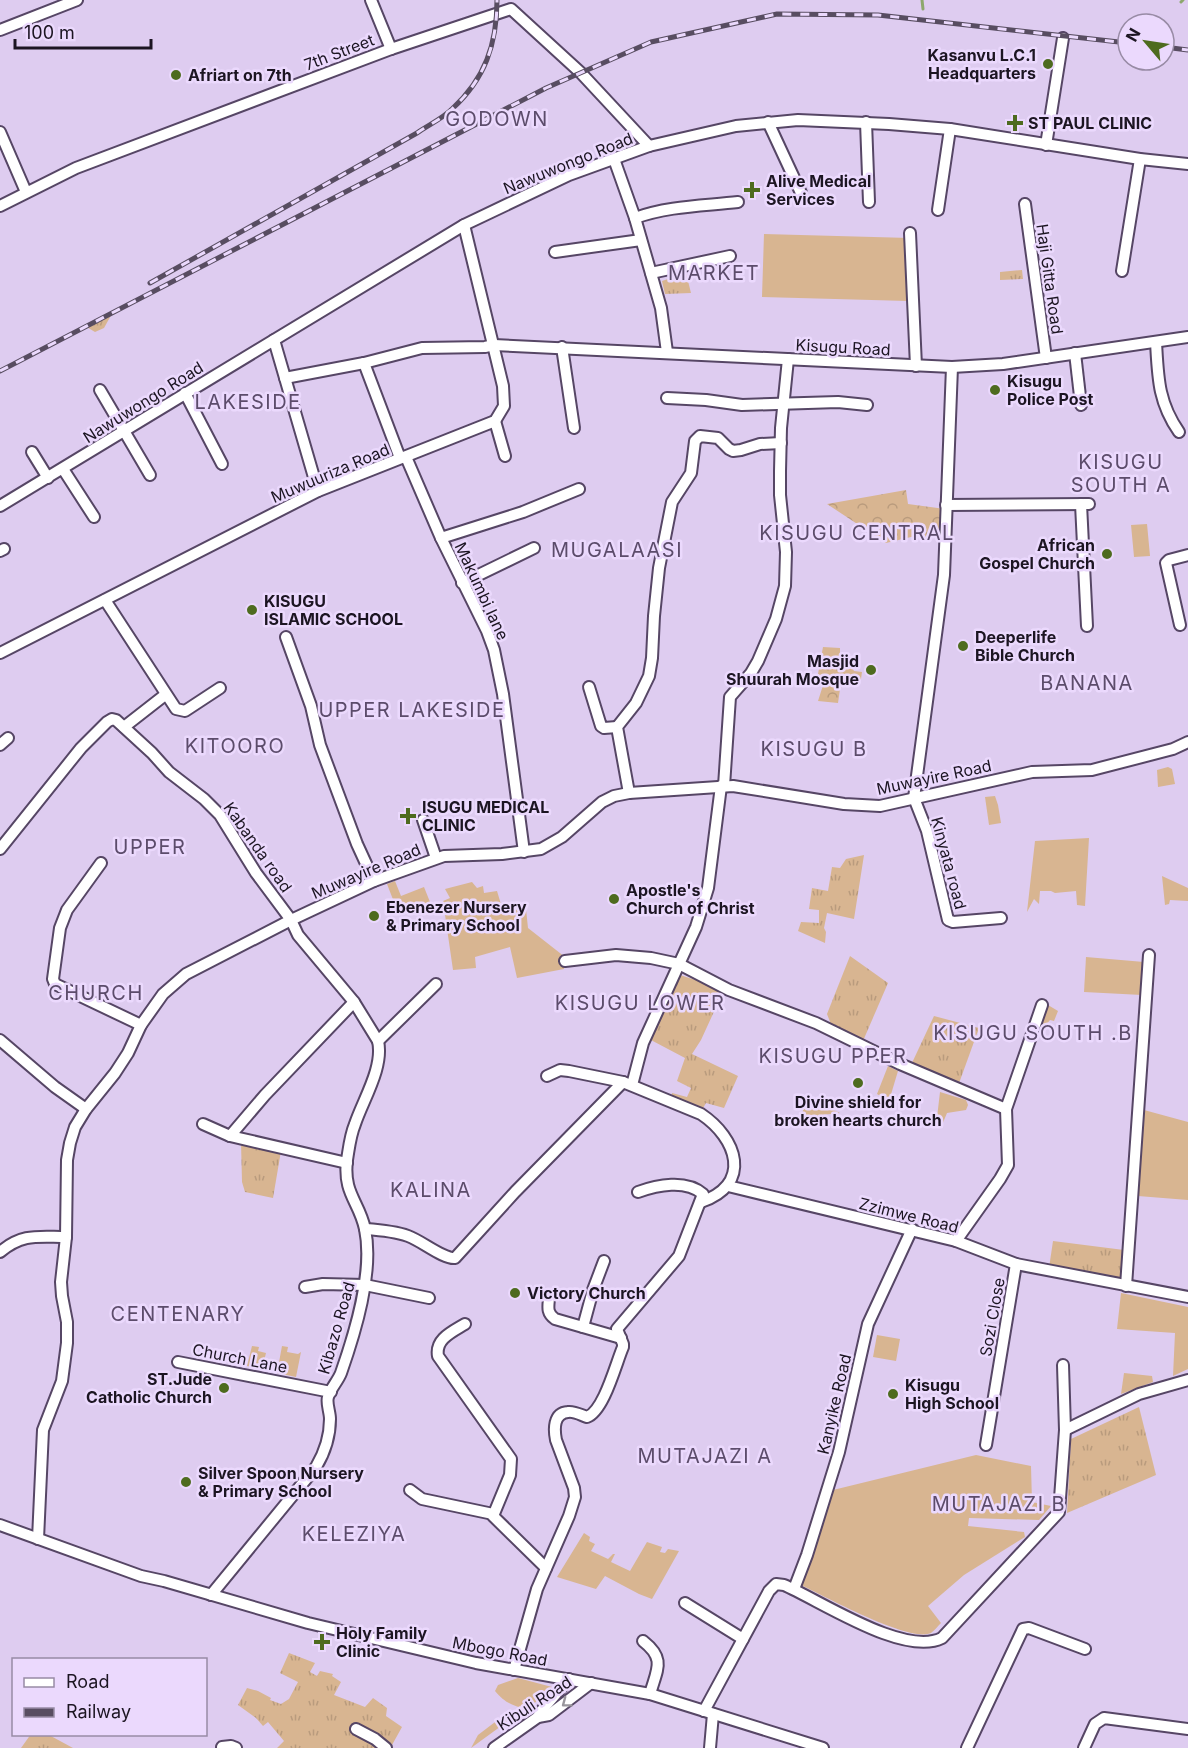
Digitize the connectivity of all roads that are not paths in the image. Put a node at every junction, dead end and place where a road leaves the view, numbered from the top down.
1 (77, 0) edge
2 (371, 0) edge
3 (511, 4) edge
4 (0, 30) edge
5 (1063, 38) dead end
6 (391, 49) junction
7 (768, 122) junction
8 (866, 122) junction
9 (950, 129) junction
10 (0, 132) edge
11 (1047, 145) junction
12 (649, 146) junction
13 (614, 159) junction
14 (1140, 159) junction
15 (1188, 164) edge
16 (26, 192) junction
17 (801, 193) dead end
18 (738, 202) dead end
19 (869, 202) dead end
20 (1025, 204) dead end
21 (0, 206) edge
22 (938, 210) dead end
23 (635, 218) junction
24 (464, 225) junction
25 (910, 233) dead end
26 (641, 240) junction
27 (555, 252) dead end
28 (730, 256) dead end
29 (1122, 272) dead end
30 (651, 273) junction
31 (1188, 337) edge
32 (274, 340) junction
33 (1156, 342) junction
34 (494, 345) junction
35 (562, 348) junction
36 (667, 352) junction
37 (1075, 353) junction
38 (1046, 358) junction
39 (788, 359) junction
40 (364, 363) junction
41 (916, 366) junction
42 (952, 367) junction
43 (285, 378) junction
44 (100, 390) dead end
45 (185, 393) junction
46 (667, 398) dead end
47 (784, 403) junction
48 (867, 405) dead end
49 (1081, 405) dead end
50 (495, 421) junction
51 (574, 428) dead end
52 (123, 432) junction
53 (1179, 432) dead end
54 (781, 443) junction
55 (32, 452) dead end
56 (505, 456) dead end
57 (403, 458) junction
58 (222, 464) dead end
59 (63, 469) junction
60 (150, 475) dead end
61 (48, 478) junction
62 (579, 489) dead end
63 (318, 491) junction
64 (946, 505) junction
65 (0, 506) edge
66 (94, 517) dead end
67 (441, 538) junction
68 (534, 548) dead end
69 (1188, 555) edge
70 (462, 583) junction
71 (105, 600) junction
72 (1180, 625) dead end
73 (1087, 626) dead end
74 (286, 637) dead end
75 (0, 653) edge
76 (589, 687) dead end
77 (220, 688) dead end
78 (165, 695) junction
79 (124, 727) junction
80 (617, 727) junction
81 (1188, 742) edge
82 (723, 786) junction
83 (629, 793) junction
84 (914, 798) junction
85 (423, 820) dead end
86 (0, 849) edge
87 (524, 852) junction
88 (436, 858) junction
89 (101, 863) dead end
90 (374, 881) junction
91 (1001, 918) dead end
92 (291, 920) junction
93 (1149, 955) dead end
94 (565, 961) dead end
95 (679, 964) junction
96 (436, 984) dead end
97 (354, 1002) junction
98 (1042, 1005) dead end
99 (141, 1025) junction
100 (0, 1040) edge
101 (378, 1041) junction
102 (547, 1076) dead end
103 (627, 1084) junction
104 (86, 1109) junction
105 (1006, 1109) junction
106 (203, 1124) dead end
107 (230, 1136) junction
108 (347, 1163) junction
109 (728, 1186) junction
110 (638, 1192) dead end
111 (701, 1202) junction
112 (365, 1229) junction
113 (912, 1229) junction
114 (66, 1237) junction
115 (956, 1241) junction
116 (0, 1252) edge
117 (604, 1262) dead end
118 (1016, 1264) junction
119 (365, 1285) junction
120 (305, 1287) dead end
121 (1126, 1287) junction
122 (1188, 1297) edge
123 (429, 1298) dead end
124 (549, 1299) dead end
125 (465, 1324) dead end
126 (583, 1327) junction
127 (621, 1338) junction
128 (178, 1362) dead end
129 (1063, 1365) dead end
130 (1188, 1380) edge
131 (331, 1392) junction
132 (1065, 1430) junction
133 (986, 1445) dead end
134 (410, 1491) dead end
135 (493, 1514) junction
136 (0, 1525) edge
137 (38, 1539) junction
138 (546, 1568) junction
139 (794, 1589) junction
140 (211, 1595) junction
141 (685, 1603) dead end
142 (743, 1639) junction
143 (643, 1641) dead end
144 (1085, 1649) dead end
145 (514, 1670) junction
146 (569, 1679) junction
147 (591, 1683) junction
148 (650, 1694) junction
149 (708, 1712) junction
150 (538, 1718) junction
151 (356, 1729) dead end
152 (1188, 1729) edge
153 (222, 1747) edge
154 (236, 1748) edge
155 (386, 1748) edge
156 (494, 1748) edge
157 (710, 1748) edge
158 (823, 1748) edge
159 (967, 1748) edge
160 (1084, 1748) edge

1 - 4 street
2 - 6 street
3 - 6 street, 7th Street
3 - 12 street, 7th Street
5 - 11 street
6 - 16 street, 7th Street
7 - 8 street, Nawuwongo Road
7 - 12 street, Nawuwongo Road
7 - 17 street
8 - 9 street, Nawuwongo Road
8 - 19 street
9 - 11 street, Nawuwongo Road
9 - 22 street
10 - 16 street
11 - 14 street, Nawuwongo Road
12 - 13 street, Nawuwongo Road
13 - 23 street
13 - 24 street, Nawuwongo Road
14 - 15 street, Nawuwongo Road
14 - 29 street
16 - 21 street, 7th Street
18 - 23 street
20 - 38 street, Haji Gitta Road
23 - 26 street
24 - 32 street, Nawuwongo Road
24 - 34 street
25 - 41 street
26 - 27 street
26 - 30 street
28 - 30 street
30 - 36 street
31 - 33 street, Kisugu Road
32 - 43 street
32 - 45 street, Nawuwongo Road
33 - 37 street, Kisugu Road
33 - 53 street
34 - 35 street, Kisugu Road
34 - 40 street, Kisugu Road
34 - 50 street
35 - 36 street, Kisugu Road
35 - 51 street
36 - 39 street, Kisugu Road
37 - 38 street, Kisugu Road
37 - 49 street
38 - 42 street, Kisugu Road
39 - 41 street, Kisugu Road
39 - 47 street
40 - 43 street, Kisugu Road
40 - 57 street, Makumbi lane
41 - 42 street, Kisugu Road
42 - 64 street
43 - 63 street
44 - 52 street
45 - 52 street, Nawuwongo Road
45 - 58 street
46 - 47 street
47 - 48 street
47 - 54 street
50 - 56 street
50 - 57 street, Muwuuriza Road
52 - 59 street, Nawuwongo Road
52 - 60 street
54 - 80 street
54 - 82 street
55 - 61 street
57 - 63 street, Muwuuriza Road
57 - 67 street, Makumbi lane
59 - 61 street, Nawuwongo Road
59 - 66 street
61 - 65 street, Nawuwongo Road
62 - 67 street
63 - 71 street, Muwuuriza Road
64 - 73 street
64 - 84 street
67 - 70 street, Makumbi lane
68 - 70 street
69 - 72 street
70 - 87 street, Makumbi lane
71 - 75 street, Muwuuriza Road
71 - 78 street
74 - 90 street
76 - 80 street
77 - 78 street
78 - 79 street
79 - 86 street
79 - 92 street, Kabanda road
80 - 83 street
81 - 84 street, Muwayire Road
82 - 83 street, Muwayire Road
82 - 84 street, Muwayire Road
82 - 95 street
83 - 87 street, Muwayire Road
84 - 91 street, Kinyata road
85 - 88 street
87 - 88 street, Muwayire Road
88 - 90 street, Muwayire Road
89 - 99 street
90 - 92 street, Muwayire Road
92 - 97 street
92 - 99 street, Muwayire Road
93 - 121 street
94 - 95 street
95 - 103 street
95 - 105 street
96 - 101 street
97 - 101 street
97 - 107 street
98 - 105 street
99 - 104 street, Muwayire Road
100 - 104 street
101 - 108 street, Kibazo Road
102 - 103 street
103 - 109 street
103 - 112 street
104 - 114 street, Muwayire Road
105 - 115 street
106 - 107 street
107 - 108 street
108 - 112 street, Kibazo Road
109 - 111 street
109 - 113 street, Zzimwe Road
110 - 111 street
111 - 127 street
112 - 119 street, Kibazo Road
113 - 115 street, Zzimwe Road
113 - 139 street, Kanyike Road
114 - 116 street
114 - 137 street, Muwayire Road
115 - 118 street, Zzimwe Road
117 - 126 street
118 - 121 street, Zzimwe Road
118 - 133 street, Sozi Close
119 - 120 street
119 - 123 street
119 - 131 street, Kibazo Road
121 - 122 street, Zzimwe Road
124 - 126 street
125 - 135 street
126 - 127 street
127 - 138 street
128 - 131 street, Church Lane
129 - 132 street
130 - 132 street
131 - 140 street, Kibazo Road
132 - 139 street
134 - 135 street
135 - 138 street
136 - 137 street, Mbogo Road
137 - 140 street, Mbogo Road
138 - 145 street
139 - 142 street
140 - 145 street, Mbogo Road
141 - 142 street
142 - 149 street
143 - 148 street
144 - 159 street
145 - 146 street, Mbogo Road
146 - 147 street, Mbogo Road
146 - 150 street
147 - 148 street, Mbogo Road
147 -> 150 street, Kibuli Road
148 - 149 street, Mbogo Road
149 - 157 street
149 - 158 street, Mbogo Road
150 - 156 street, Kibuli Road
151 - 155 street
152 - 160 street
153 - 154 street

